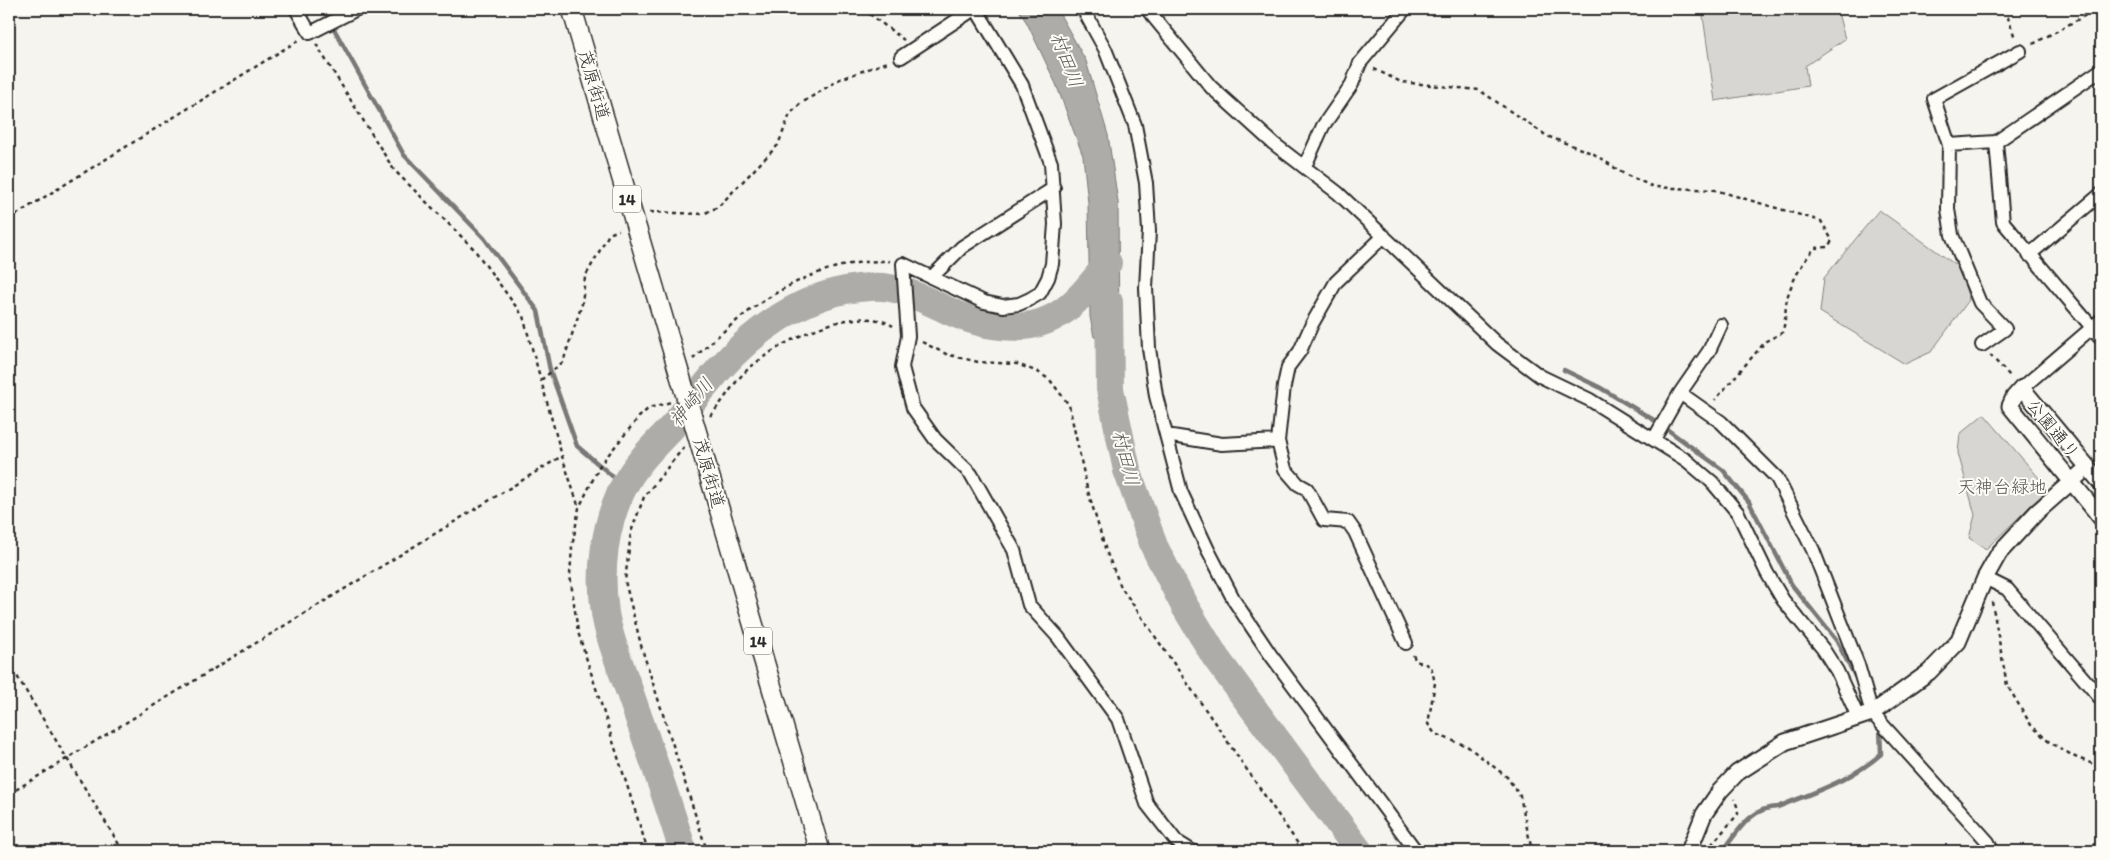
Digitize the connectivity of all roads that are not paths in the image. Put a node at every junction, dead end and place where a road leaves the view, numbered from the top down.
1 (296, 9) edge
2 (357, 9) edge
3 (572, 9) edge
4 (975, 9) edge
5 (1084, 9) edge
6 (1146, 9) edge
7 (1405, 9) edge
8 (2020, 51) road end
9 (901, 57) road end
10 (2101, 70) edge
11 (1996, 142) junction
12 (1949, 145) junction
13 (1305, 166) junction
14 (1054, 188) junction
15 (2101, 194) edge
16 (1384, 236) junction
17 (2029, 255) junction
18 (932, 277) junction
19 (2097, 324) edge
20 (1720, 325) dead end
21 (2101, 338) edge
22 (1982, 345) road end
23 (2022, 388) junction
24 (1680, 392) junction
25 (1166, 435) junction
26 (1654, 440) junction
27 (1278, 442) junction
28 (2088, 467) junction
29 (2072, 482) junction
30 (2101, 483) edge
31 (2101, 518) edge
32 (1985, 578) junction
33 (1406, 642) road end
34 (2101, 699) edge
35 (1865, 715) junction
36 (820, 851) edge
37 (1192, 851) edge
38 (1416, 851) edge
39 (1689, 851) edge
40 (1992, 851) edge

1 - 2 street
3 - 36 main road, 茂原街道 / 14
4 - 9 street
4 - 14 street
5 - 25 street
6 - 13 street
7 - 13 street
8 - 12 street
10 - 11 street
11 - 12 street
11 - 17 street
12 - 22 street
13 - 16 street
14 - 18 street
14 - 18 street
15 - 17 street
16 - 26 street
16 - 27 street
17 - 19 street
18 - 37 street
19 - 21 street
19 - 23 street
20 - 24 street
23 - 28 street, 公園通り
23 - 29 street, 公園通り
24 - 26 street
24 - 35 street
25 - 27 street
25 - 38 street
26 - 35 street
27 - 33 street
28 - 29 street
28 - 30 street, 公園通り
29 - 31 street, 公園通り
29 - 32 street
32 - 34 street
32 - 35 street
35 - 39 street
35 - 40 street

